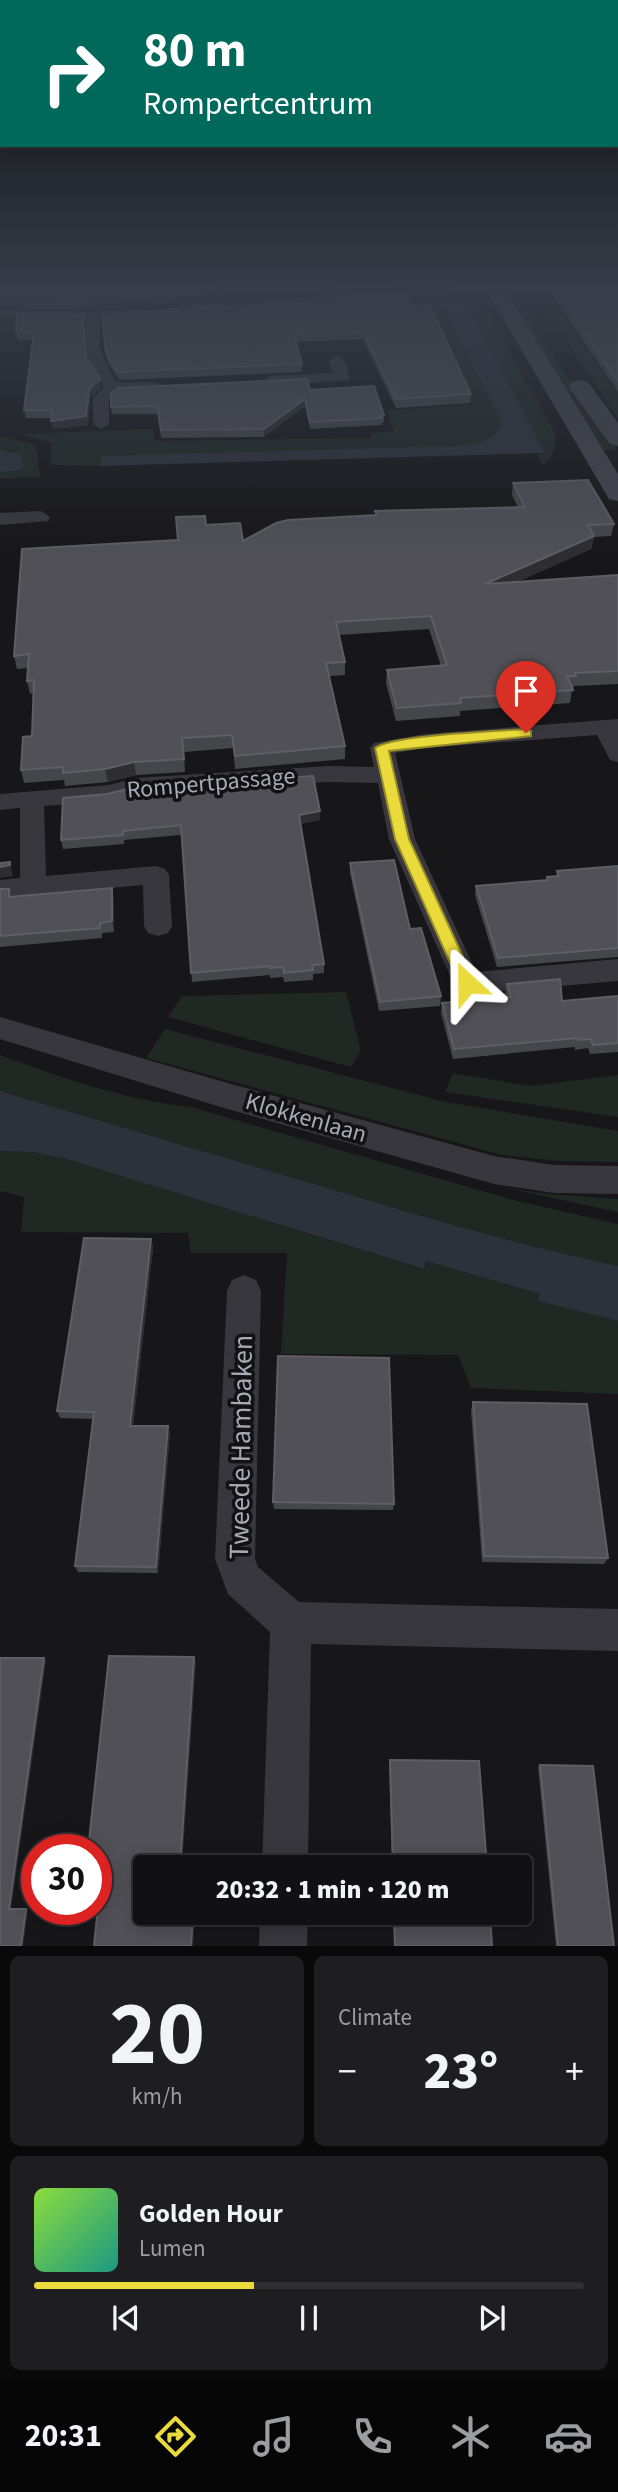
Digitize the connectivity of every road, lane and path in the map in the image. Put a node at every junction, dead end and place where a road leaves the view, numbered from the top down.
1 (105, 377) edge
2 (342, 377) edge
3 (557, 377) edge
4 (574, 377) edge
5 (248, 383) edge
6 (166, 387) edge
7 (114, 388) junction
8 (101, 424) dead end
9 (618, 439) edge
10 (612, 473) edge
11 (618, 494) edge
12 (41, 517) dead end
13 (0, 519) edge
14 (612, 727) edge
15 (618, 755) edge
16 (390, 775) junction
17 (32, 799) junction
18 (0, 802) edge
19 (33, 887) junction
20 (0, 889) edge
21 (158, 926) dead end
22 (618, 970) edge
23 (0, 1028) edge
24 (618, 1180) edge
25 (244, 1291) dead end
26 (291, 1623) junction
27 (618, 1630) edge
28 (285, 1855) edge
29 (284, 1925) edge
30 (284, 1946) edge

1 - 7 street
2 - 5 street
3 - 10 street
4 - 9 street
6 - 7 street
7 - 8 street
10 - 11 street
12 - 13 street
14 - 15 street
14 - 16 street
16 - 17 street, Rompertpassage
16 - 22 street
17 - 18 street, Rompertpassage
17 - 19 street
19 - 20 street
19 - 21 street
23 - 24 street, Klokkenlaan
25 - 26 street, Tweede Hambaken
26 - 27 street
26 - 28 street
29 - 30 street

